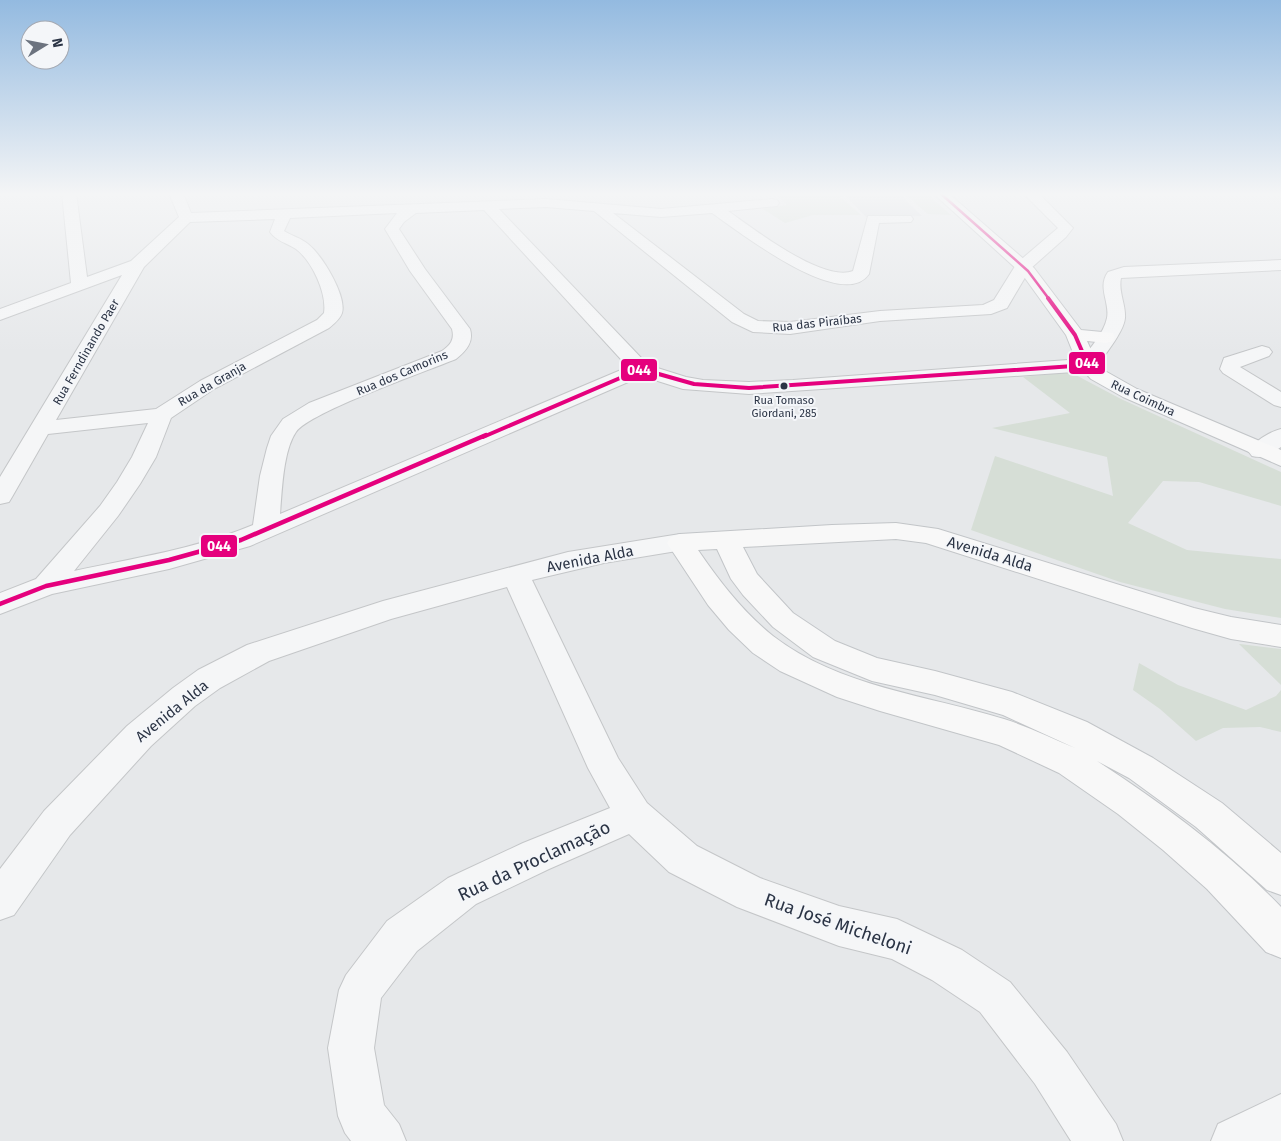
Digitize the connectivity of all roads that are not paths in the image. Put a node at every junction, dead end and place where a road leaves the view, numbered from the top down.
1 (75, 246) edge
2 (156, 246) edge
3 (302, 246) edge
4 (403, 246) edge
5 (526, 246) edge
6 (646, 246) edge
7 (773, 246) edge
8 (867, 246) edge
9 (1001, 246) edge
10 (1046, 246) edge
11 (137, 264) junction
12 (1281, 265) edge
13 (1023, 266) junction
14 (80, 285) junction
15 (0, 315) edge
16 (1074, 335) junction
17 (1106, 337) junction
18 (1262, 352) dead end
19 (1088, 365) junction
20 (641, 369) junction
21 (1281, 401) edge
22 (162, 415) junction
23 (42, 428) junction
24 (1281, 436) edge
25 (1260, 451) junction
26 (1281, 459) edge
27 (0, 498) edge
28 (265, 530) junction
29 (726, 539) junction
30 (680, 544) junction
31 (516, 575) junction
32 (46, 586) junction
33 (0, 604) edge
34 (1281, 636) edge
35 (634, 816) junction
36 (1281, 877) edge
37 (0, 901) edge
38 (1281, 937) edge
39 (1281, 1118) edge
40 (382, 1141) edge
41 (1099, 1141) edge
42 (1235, 1141) edge

1 - 14 street
2 - 11 street, Rua Ferndinando Paer
3 - 22 street, Rua da Granja
4 - 28 street, Rua dos Camorins
5 - 20 street
6 - 13 street, Rua das Piraíbas
7 - 8 street
9 - 13 main road
10 - 13 street, Rua das Piraíbas
11 - 14 street
11 - 23 street, Rua Ferndinando Paer
12 - 17 street
13 - 16 main road
14 - 15 street
16 - 17 main road
16 - 19 main road
17 - 19 street
18 - 21 street
19 - 20 street
19 - 25 main road, Rua Coimbra
20 - 28 street
22 - 23 street
22 - 32 street, Rua da Granja
23 - 27 street, Rua Ferndinando Paer
24 - 25 street
25 - 26 main road, Rua Coimbra
28 - 32 street
29 - 30 main road, Avenida Alda
29 - 34 main road, Avenida Alda
29 - 36 main road
30 - 31 street, Avenida Alda
30 - 38 main road
31 - 35 street, Rua José Micheloni
31 - 37 street, Avenida Alda
32 - 33 street
35 - 40 street, Rua da Proclamação
35 - 41 street, Rua José Micheloni
39 - 42 street

